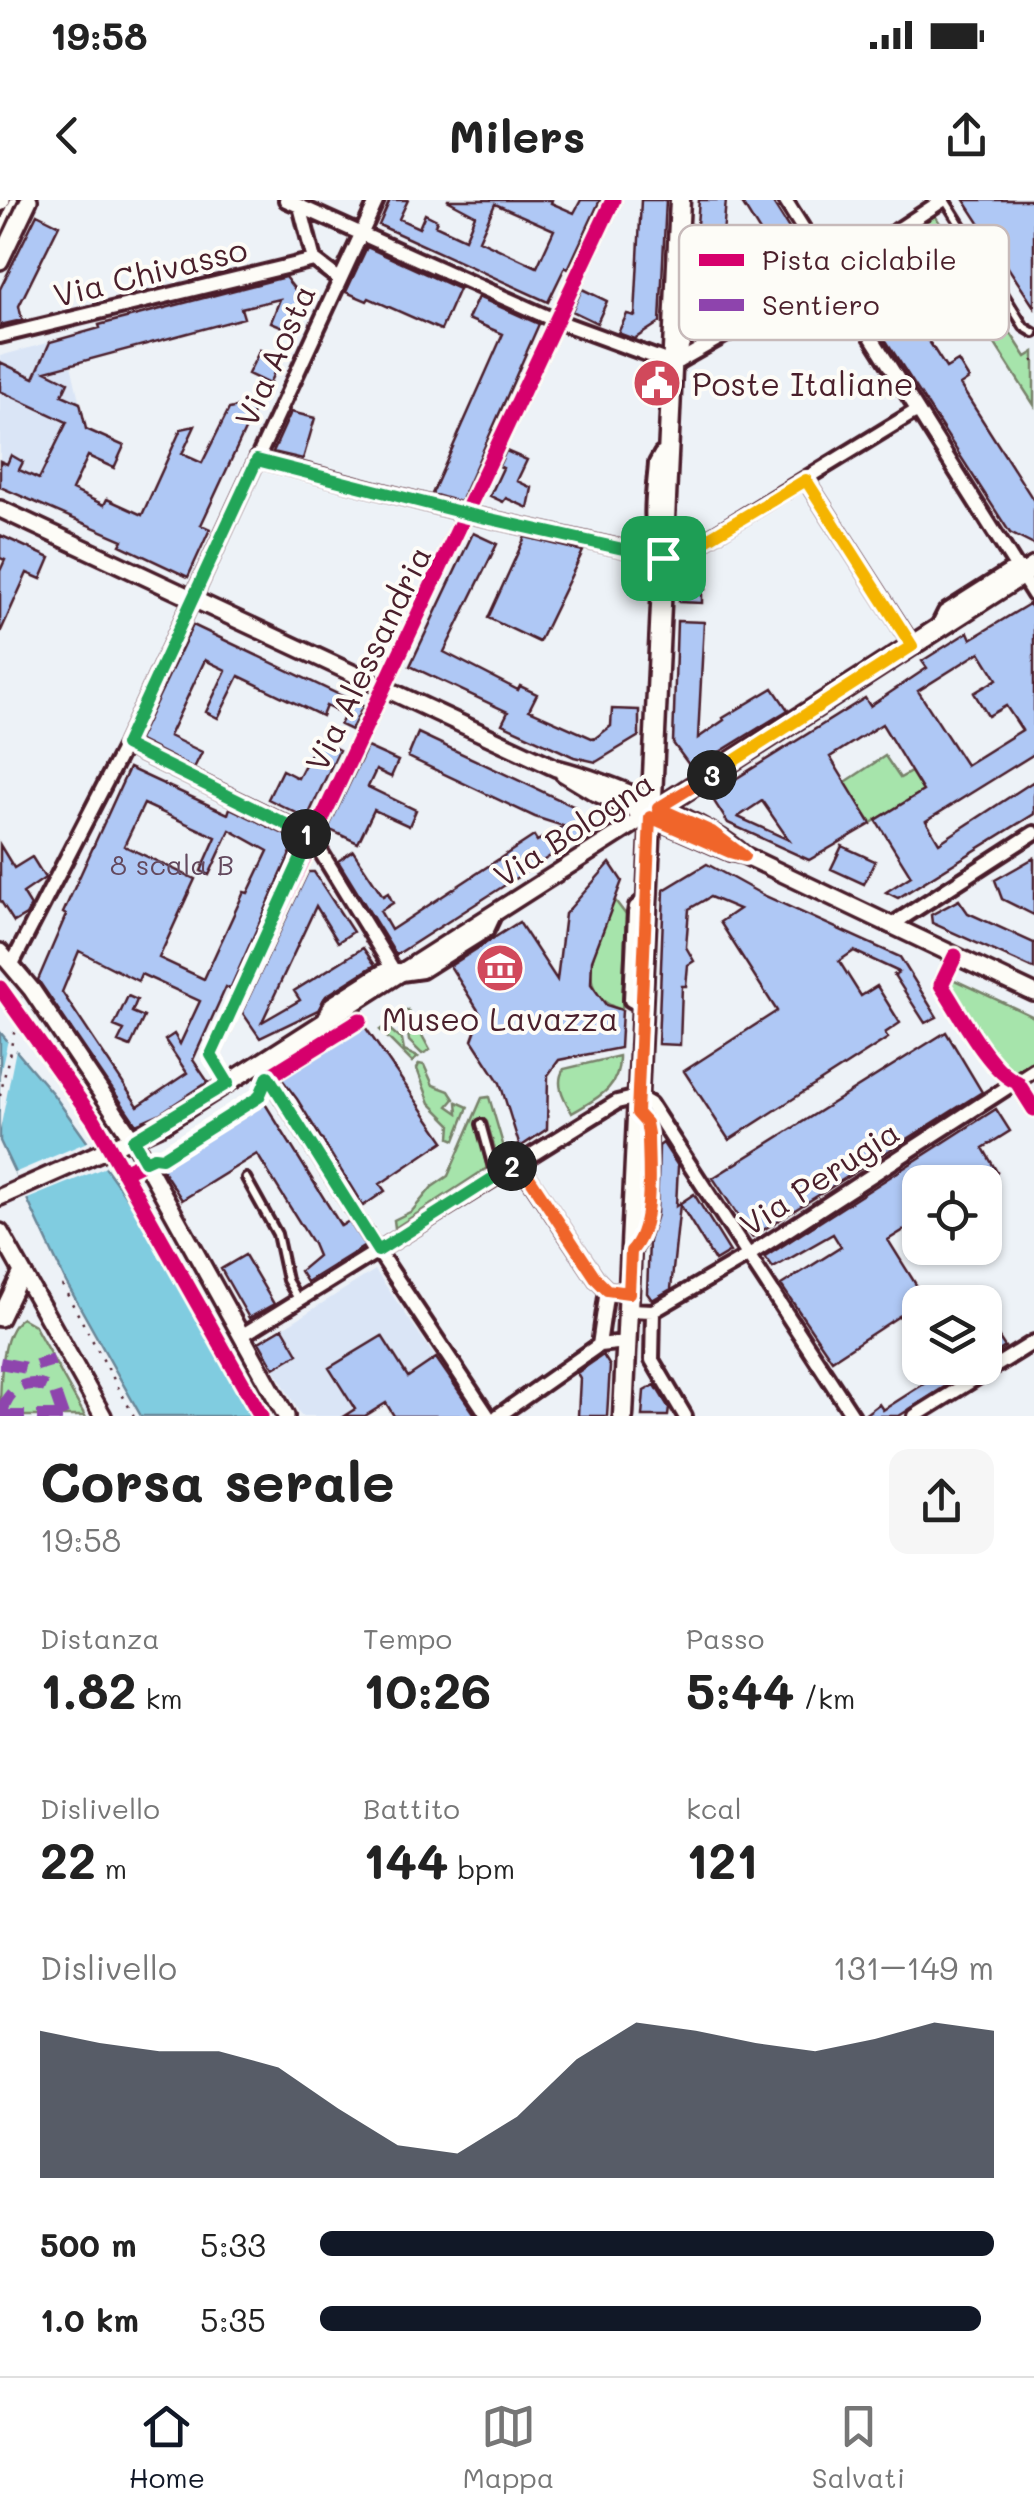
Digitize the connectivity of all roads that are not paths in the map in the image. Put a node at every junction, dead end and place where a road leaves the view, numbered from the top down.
1 (14, 200) edge
2 (29, 200) edge
3 (286, 200) edge
4 (376, 200) edge
5 (613, 200) edge
6 (680, 200) edge
7 (785, 200) edge
8 (944, 200) edge
9 (300, 206) junction
10 (800, 225) edge
11 (906, 225) edge
12 (960, 225) edge
13 (0, 231) edge
14 (361, 232) junction
15 (314, 260) junction
16 (0, 261) edge
17 (339, 279) junction
18 (1009, 303) edge
19 (554, 320) junction
20 (1034, 333) edge
21 (0, 336) edge
22 (705, 340) edge
23 (871, 340) edge
24 (671, 358) junction
25 (916, 411) junction
26 (257, 460) junction
27 (806, 480) junction
28 (0, 510) edge
29 (468, 514) junction
30 (663, 552) junction
31 (1023, 573) edge
32 (1034, 595) edge
33 (190, 598) junction
34 (912, 646) junction
35 (383, 688) junction
36 (125, 745) junction
37 (652, 812) junction
38 (1034, 833) edge
39 (311, 836) junction
40 (890, 926) junction
41 (0, 952) edge
42 (955, 956) junction
43 (12, 964) junction
44 (399, 973) junction
45 (1034, 993) edge
46 (1034, 1070) edge
47 (268, 1076) dead end
48 (1017, 1082) junction
49 (228, 1083) junction
50 (638, 1105) junction
51 (1034, 1109) edge
52 (481, 1124) dead end
53 (133, 1140) junction
54 (519, 1162) junction
55 (496, 1176) junction
56 (246, 1178) dead end
57 (0, 1197) edge
58 (0, 1232) edge
59 (378, 1251) junction
60 (748, 1255) junction
61 (22, 1272) junction
62 (607, 1290) junction
63 (298, 1300) junction
64 (628, 1302) junction
65 (654, 1311) junction
66 (0, 1318) edge
67 (242, 1336) junction
68 (1034, 1342) edge
69 (599, 1345) junction
70 (626, 1351) junction
71 (652, 1360) junction
72 (103, 1416) edge
73 (286, 1416) edge
74 (488, 1416) edge
75 (498, 1416) edge
76 (623, 1416) edge
77 (685, 1416) edge
78 (853, 1416) edge
79 (915, 1416) edge

1 - 13 lane
2 - 16 street
3 - 9 street
4 - 14 street, Via Aosta
5 - 19 street, Via Alessandria
6 - 24 main road
7 - 10 street
8 - 11 street
8 - 12 lane
9 - 14 street
9 - 15 street
14 - 17 street, Via Aosta
14 - 19 street
15 - 17 street
15 - 21 street, Via Chivasso
17 - 26 street, Via Aosta
18 - 20 lane
19 - 24 street
19 - 29 street, Via Alessandria
22 - 24 street
23 - 25 street
24 - 30 main road
25 - 27 street
25 - 31 street
26 - 29 street
26 - 33 street, Via Aosta
27 - 30 street
27 - 34 street
28 - 33 street
29 - 30 street
29 - 35 street, Via Alessandria
30 - 37 main road
31 - 32 street
31 - 34 main road, Via Bologna
33 - 35 street
33 - 36 street, Via Aosta
34 - 37 main road, Via Bologna
35 - 37 street
35 - 39 street, Via Alessandria
36 - 39 street
36 - 43 street, Via Aosta
37 - 40 street
37 - 44 street, Via Bologna
37 - 50 main road
38 - 40 street
39 - 44 street
39 - 49 street, Via Alessandria
40 - 42 street
41 - 43 street
42 - 45 street
42 - 48 lane
43 - 53 street
44 - 49 street, Via Bologna
46 - 48 street, Via Perugia
47 - 59 street
48 - 51 street
48 - 60 street, Via Perugia
49 - 53 street, Via Bologna
50 - 54 street
50 - 60 street
50 - 64 main road
52 - 55 lane
53 - 57 street, Via Bologna
53 - 67 street
54 - 55 street
54 - 62 street
55 - 59 street
56 - 63 lane
58 - 61 street
59 - 63 street
59 - 74 street
60 - 65 street, Via Perugia
60 - 78 street
61 - 66 street
61 - 72 street
62 - 64 street
62 - 69 street
63 - 67 street
64 - 65 street
64 - 70 main road
65 - 71 street
67 - 73 street
68 - 79 street
69 - 70 street
69 - 75 street
70 - 71 street
70 - 76 main road
71 - 77 street

